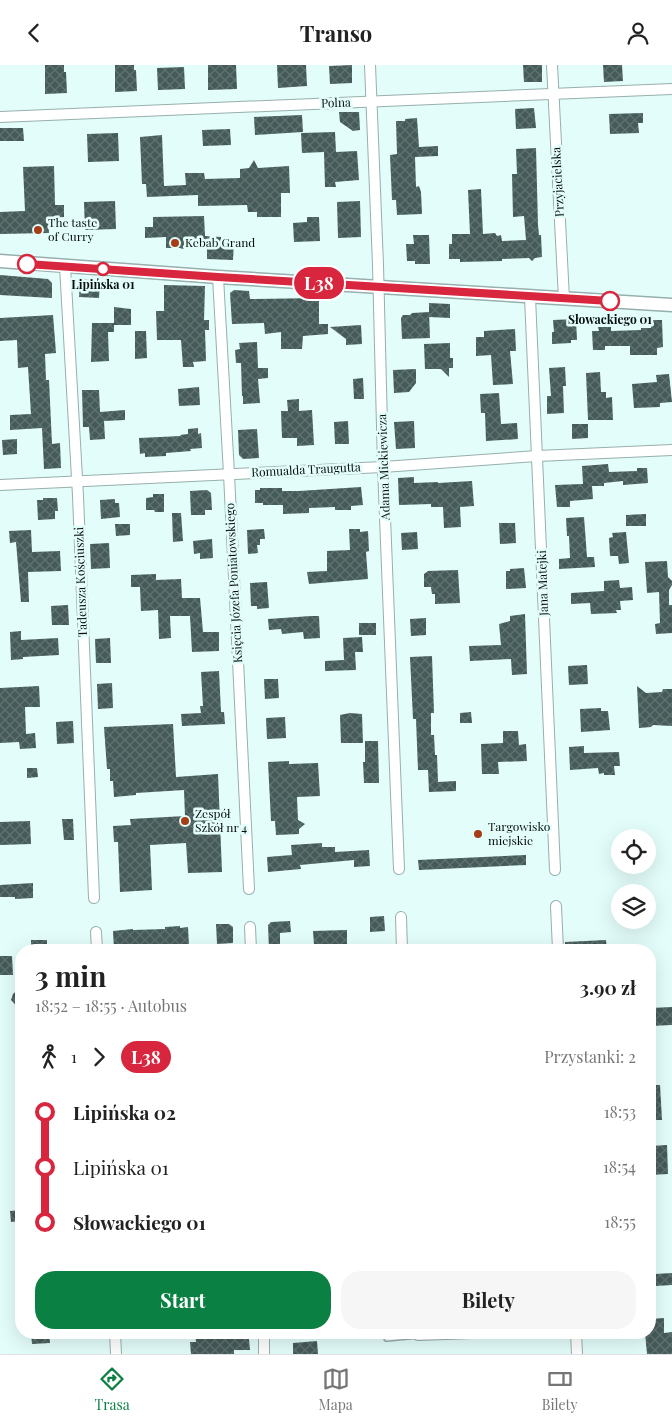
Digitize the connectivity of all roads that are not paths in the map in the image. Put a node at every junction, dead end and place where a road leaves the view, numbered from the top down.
1 (370, 65) edge
2 (552, 65) edge
3 (672, 89) edge
4 (554, 94) junction
5 (372, 102) junction
6 (0, 117) edge
7 (0, 261) edge
8 (65, 266) junction
9 (218, 277) junction
10 (378, 287) junction
11 (530, 297) junction
12 (564, 299) junction
13 (672, 305) edge
14 (672, 450) edge
15 (537, 455) junction
16 (383, 467) junction
17 (229, 474) junction
18 (76, 481) junction
19 (0, 485) edge
20 (399, 869) dead end
21 (555, 870) dead end
22 (249, 889) dead end
23 (94, 897) dead end
24 (556, 906) dead end
25 (401, 917) dead end
26 (250, 927) dead end
27 (96, 932) dead end
28 (97, 944) edge
29 (251, 944) edge
30 (402, 944) edge
31 (558, 944) edge
32 (115, 1339) edge
33 (264, 1339) edge
34 (576, 1339) edge
35 (116, 1354) edge
36 (264, 1354) edge
37 (577, 1354) edge

1 - 5 street, Adama Mickiewicza
2 - 4 street, Przyjacielska
3 - 4 street, Polna
4 - 5 street, Polna
4 - 12 street, Przyjacielska
5 - 6 street, Polna
5 - 10 street, Adama Mickiewicza
7 - 8 street
8 - 9 street
8 - 18 street, Tadeusza Kościuszki
9 - 10 street
9 - 17 street, Księcia Józefa Poniatowskiego
10 - 11 street
10 - 16 street, Adama Mickiewicza
11 - 12 street
11 - 15 street, Jana Matejki
12 - 13 street
14 - 15 street, Romualda Traugutta
15 - 16 street, Romualda Traugutta
15 - 21 street, Jana Matejki
16 - 17 street, Romualda Traugutta
16 - 20 street, Adama Mickiewicza
17 - 18 street, Romualda Traugutta
17 - 22 street, Księcia Józefa Poniatowskiego
18 - 19 street, Romualda Traugutta
18 - 23 street, Tadeusza Kościuszki
24 - 31 street
25 - 30 street
26 - 29 street
27 - 28 street
32 - 35 street
33 - 36 street
34 - 37 street

